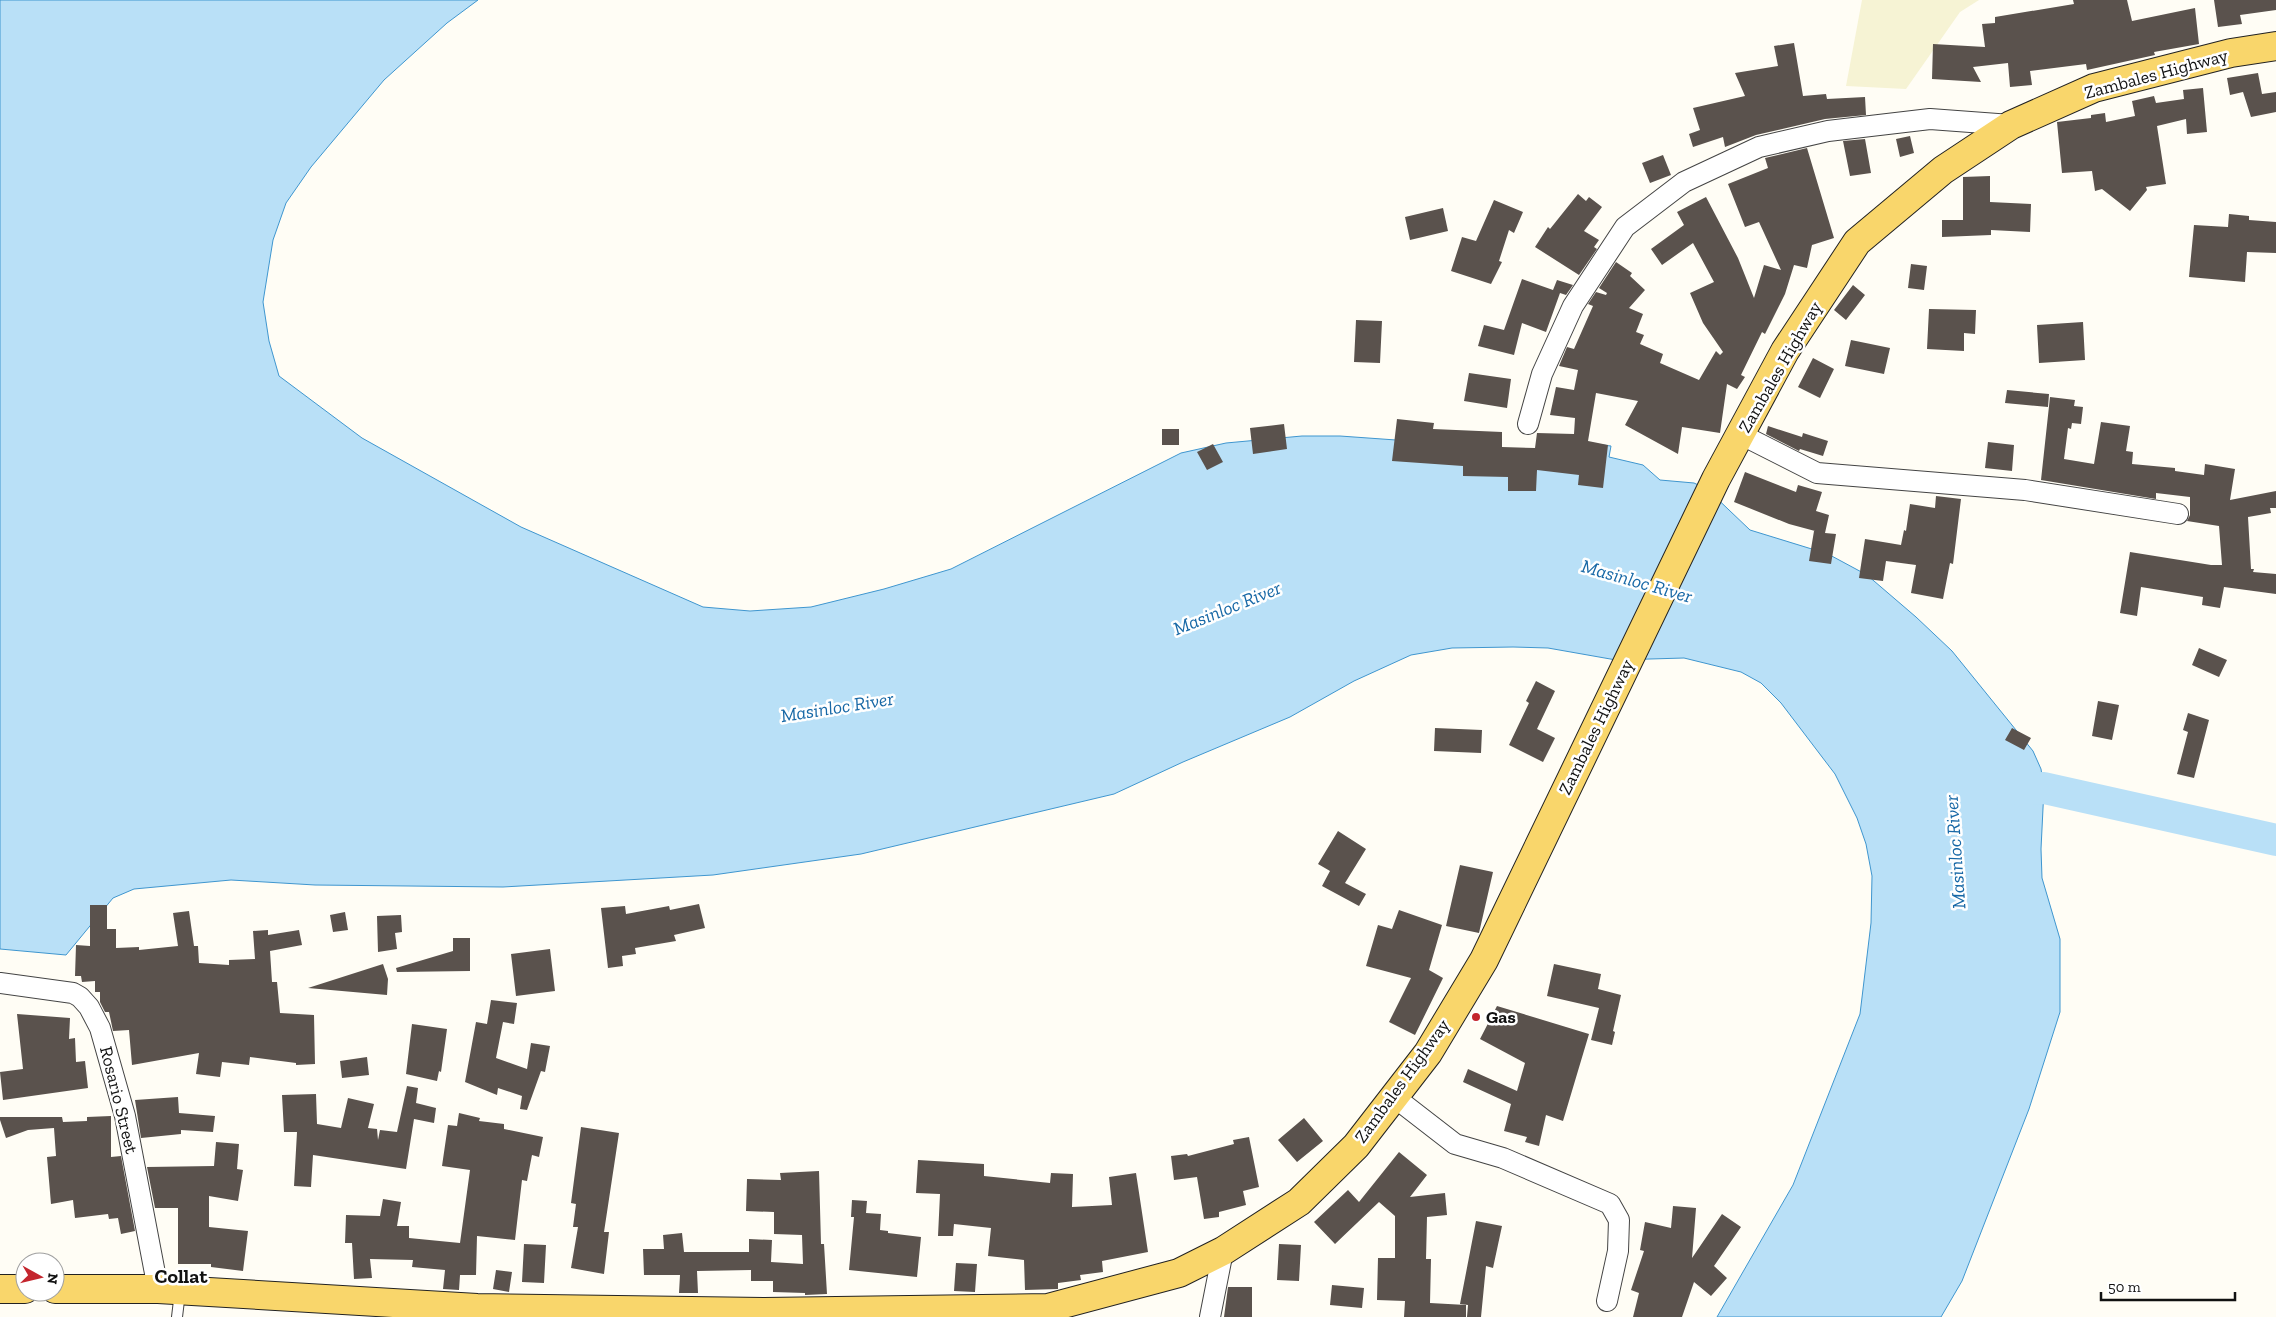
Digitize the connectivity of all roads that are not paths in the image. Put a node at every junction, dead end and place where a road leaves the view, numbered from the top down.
1 (2276, 46) edge
2 (2011, 125) junction
3 (1528, 424) dead end
4 (1740, 434) junction
5 (2178, 514) dead end
6 (0, 983) edge
7 (1393, 1096) junction
8 (1223, 1251) junction
9 (0, 1289) edge
10 (15, 1289) edge
11 (65, 1289) edge
12 (169, 1290) junction
13 (1607, 1301) dead end
14 (476, 1312) edge
15 (177, 1317) edge
16 (1210, 1317) edge

1 - 2 main road, Zambales Highway
2 - 3 street
2 - 4 main road, Zambales Highway
4 - 5 street
4 - 7 main road, Zambales Highway
6 - 12 street, Rosario Street
7 - 8 main road, Zambales Highway
7 - 13 street
8 - 14 main road, Zambales Highway
8 - 16 street
9 - 10 main road
11 - 12 main road, Zambales Highway
12 - 14 main road, Zambales Highway
12 - 15 lane

